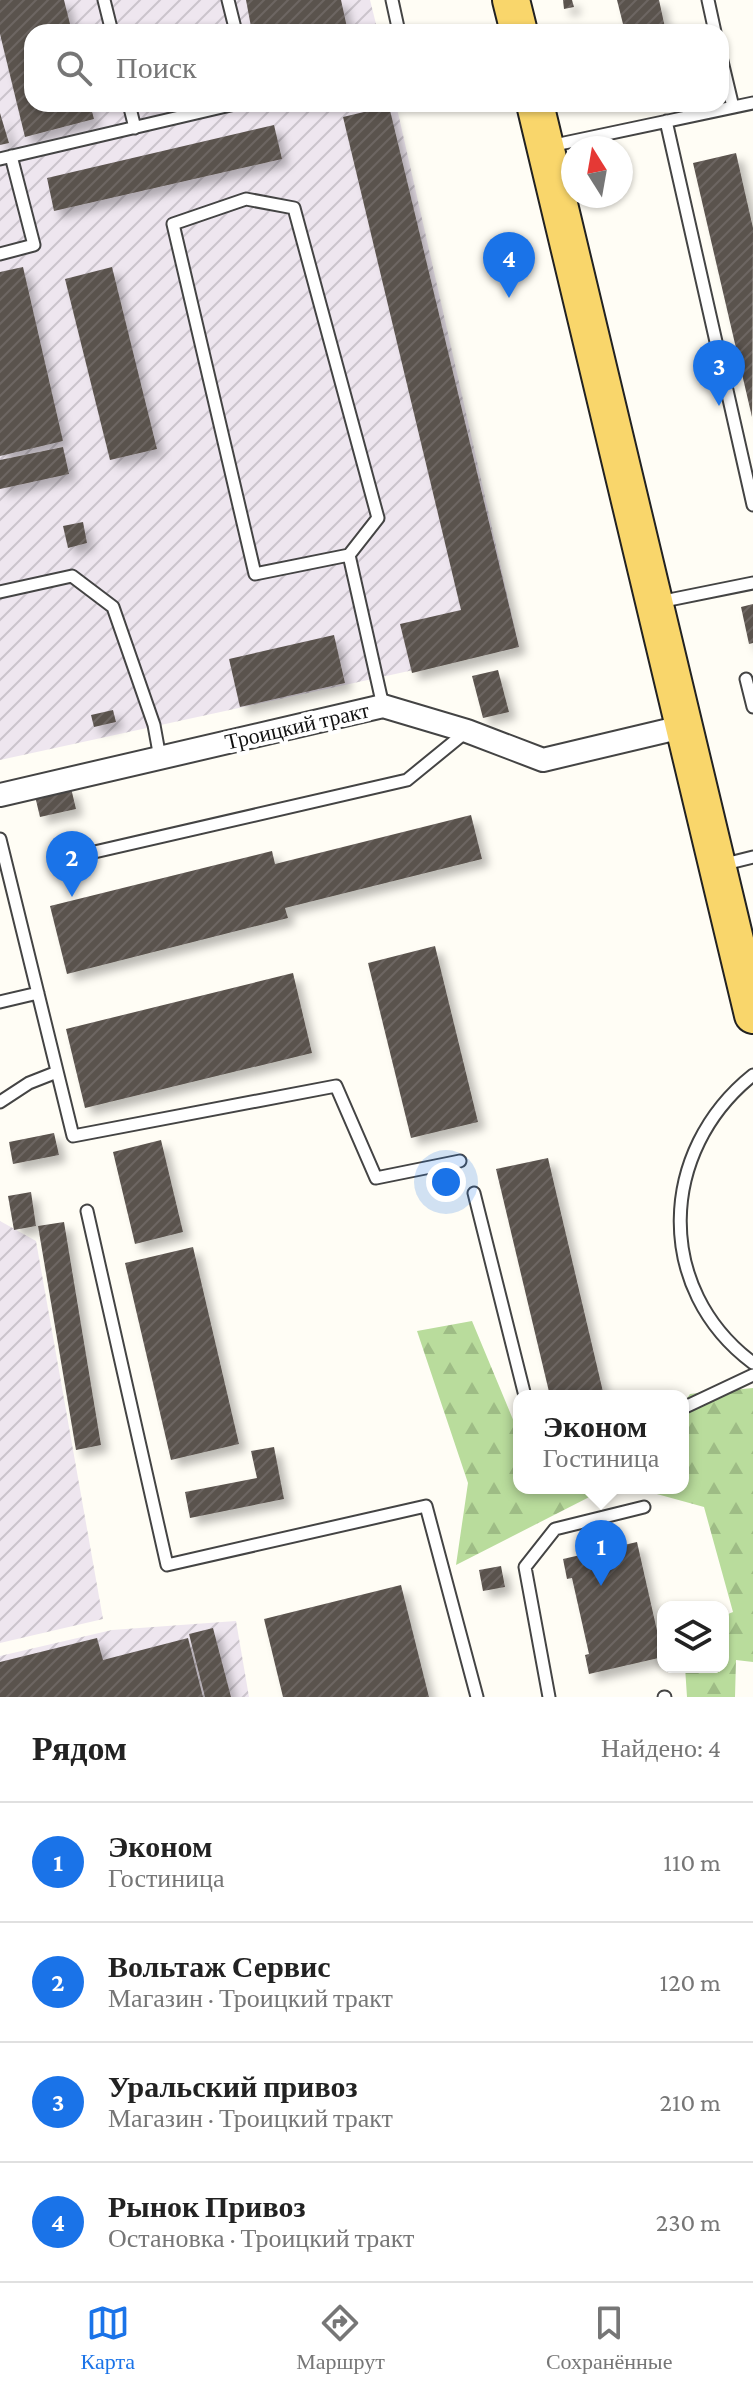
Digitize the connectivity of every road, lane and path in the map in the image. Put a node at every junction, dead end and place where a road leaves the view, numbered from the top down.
1 (104, 0) edge
2 (228, 0) edge
3 (392, 0) edge
4 (511, 0) edge
5 (708, 0) edge
6 (110, 24) edge
7 (234, 24) edge
8 (397, 24) edge
9 (517, 24) edge
10 (713, 24) edge
11 (729, 90) edge
12 (753, 103) edge
13 (733, 107) junction
14 (729, 108) edge
15 (131, 112) edge
16 (202, 112) edge
17 (537, 112) edge
18 (709, 112) edge
19 (666, 121) junction
20 (135, 128) junction
21 (545, 147) junction
22 (5, 158) edge
23 (0, 254) edge
24 (748, 453) edge
25 (753, 505) edge
26 (349, 555) junction
27 (753, 583) edge
28 (0, 592) edge
29 (652, 603) junction
30 (746, 679) dead end
31 (383, 706) junction
32 (753, 707) edge
33 (682, 727) junction
34 (467, 731) junction
35 (160, 758) junction
36 (0, 795) edge
37 (0, 839) edge
38 (753, 857) edge
39 (64, 859) dead end
40 (717, 866) junction
41 (38, 993) junction
42 (0, 1002) edge
43 (753, 1015) edge
44 (57, 1072) junction
45 (753, 1075) edge
46 (0, 1102) edge
47 (460, 1161) dead end
48 (474, 1193) dead end
49 (87, 1211) dead end
50 (753, 1363) edge
51 (753, 1375) edge
52 (523, 1390) edge
53 (689, 1405) edge
54 (644, 1507) dead end
55 (477, 1697) edge
56 (549, 1697) edge

1 - 6 lane
2 - 7 lane
3 - 8 lane
4 - 9 main road
5 - 10 lane
11 - 13 lane
12 - 13 lane
13 - 14 lane
15 - 20 lane
16 - 20 lane
17 - 21 main road
18 - 19 lane
19 - 21 lane
19 - 24 lane
20 - 22 lane
21 - 29 main road
22 - 23 lane
24 - 25 lane
26 - 26 lane
26 - 31 lane
27 - 29 lane
28 - 35 lane
29 - 33 main road
30 - 32 lane
31 - 34 street, Троицкий тракт
31 - 35 street, Троицкий тракт
33 - 34 street, Троицкий тракт
33 - 40 main road
34 - 39 lane
35 - 36 street, Троицкий тракт
37 - 41 lane
38 - 40 lane
40 - 43 main road
41 - 42 lane
41 - 44 lane
44 - 46 lane
44 - 47 lane
45 - 50 lane
48 - 52 lane
49 - 55 lane
51 - 53 lane
54 - 56 lane

